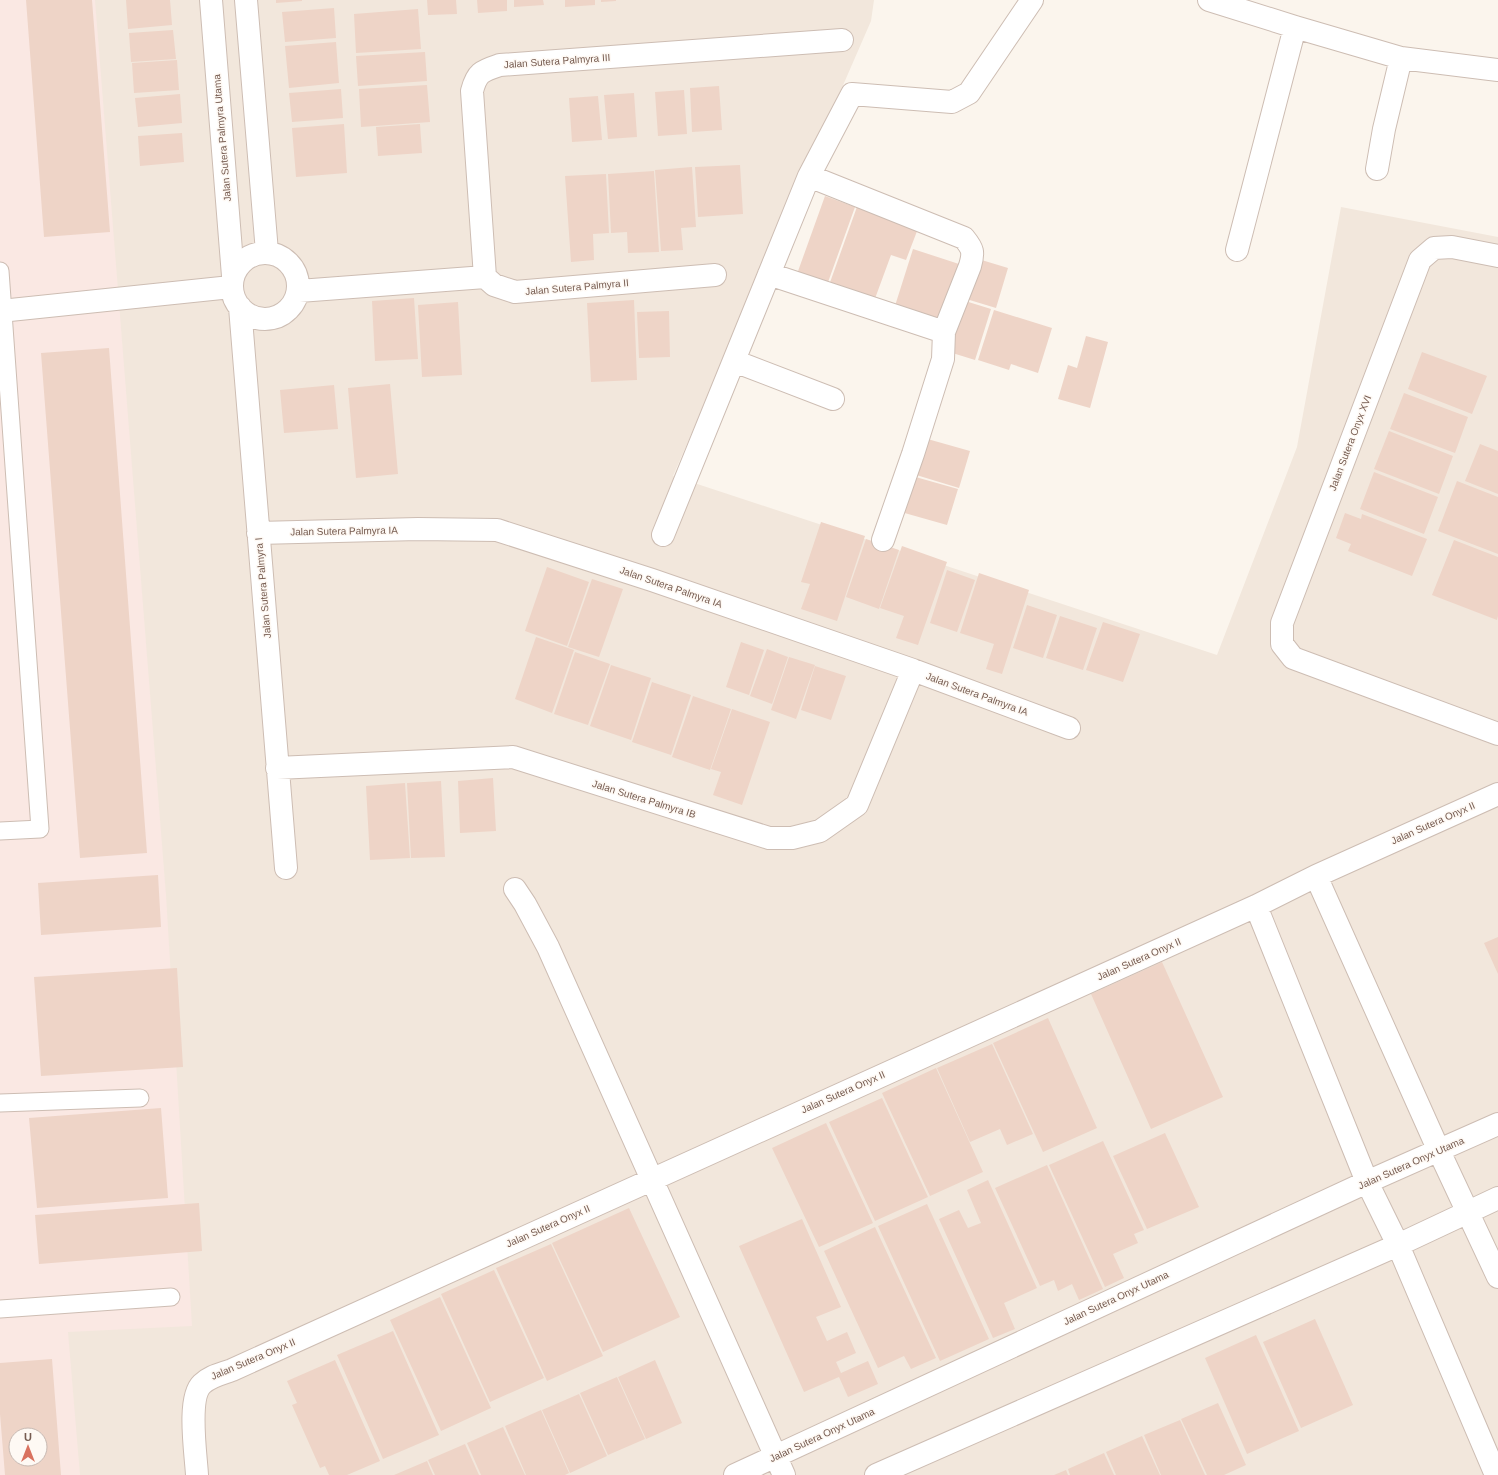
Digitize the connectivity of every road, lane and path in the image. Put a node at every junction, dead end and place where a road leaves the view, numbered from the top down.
1 (211, 0) edge
2 (246, 0) edge
3 (1032, 0) edge
4 (1209, 0) edge
5 (1294, 27) junction
6 (842, 40) dead end
7 (1401, 58) junction
8 (1498, 70) edge
9 (1377, 169) dead end
10 (809, 176) junction
11 (1237, 250) dead end
12 (268, 252) junction
13 (1498, 256) edge
14 (0, 271) edge
15 (769, 274) junction
16 (715, 275) dead end
17 (485, 277) junction
18 (232, 281) junction
19 (299, 291) junction
20 (240, 307) junction
21 (1, 310) edge
22 (944, 332) junction
23 (734, 361) junction
24 (833, 399) dead end
25 (258, 533) junction
26 (663, 536) dead end
27 (883, 540) dead end
28 (913, 670) junction
29 (1069, 728) dead end
30 (1498, 733) edge
31 (278, 768) junction
32 (1498, 794) edge
33 (0, 831) edge
34 (286, 868) dead end
35 (1316, 876) junction
36 (515, 889) dead end
37 (1256, 906) junction
38 (140, 1098) dead end
39 (0, 1103) edge
40 (1498, 1124) edge
41 (1438, 1152) junction
42 (652, 1179) junction
43 (1367, 1182) junction
44 (1498, 1198) edge
45 (1468, 1211) junction
46 (1398, 1245) junction
47 (1498, 1277) edge
48 (172, 1297) dead end
49 (0, 1309) edge
50 (780, 1466) edge
51 (197, 1475) edge
52 (735, 1475) edge
53 (876, 1475) edge
54 (1496, 1475) edge

1 - 18 street, Jalan Sutera Palmyra Utama
2 - 12 street
3 - 10 street
4 - 5 street
5 - 7 street
5 - 11 street
6 - 17 street, Jalan Sutera Palmyra III
7 - 8 street
7 - 9 street
10 - 15 street
10 - 22 street
12 - 18 street
12 - 19 street
13 - 30 street, Jalan Sutera Onyx XVI
14 - 21 lane
15 - 22 street
15 - 23 street
16 - 17 street, Jalan Sutera Palmyra II
17 - 19 street
18 - 20 street
18 - 21 street
19 - 20 street
20 - 25 street, Jalan Sutera Palmyra I
21 - 33 lane
22 - 27 street
23 - 24 street
23 - 26 street
25 - 28 street, Jalan Sutera Palmyra IA
25 - 31 street, Jalan Sutera Palmyra I
28 - 29 street, Jalan Sutera Palmyra IA
28 - 31 street, Jalan Sutera Palmyra IB
31 - 34 street, Jalan Sutera Palmyra I
32 - 35 street, Jalan Sutera Onyx II
35 - 37 street, Jalan Sutera Onyx II
35 - 41 street
36 - 42 street
37 - 42 street, Jalan Sutera Onyx II
37 - 43 street
38 - 39 lane
40 - 41 street, Jalan Sutera Onyx Utama
41 - 43 street, Jalan Sutera Onyx Utama
41 - 45 street
42 - 50 street
42 - 51 street, Jalan Sutera Onyx II
43 - 46 street
43 - 50 street, Jalan Sutera Onyx Utama
44 - 45 street
45 - 46 street
45 - 47 street
46 - 53 street
46 - 54 street
48 - 49 lane
50 - 52 street, Jalan Sutera Onyx Utama

